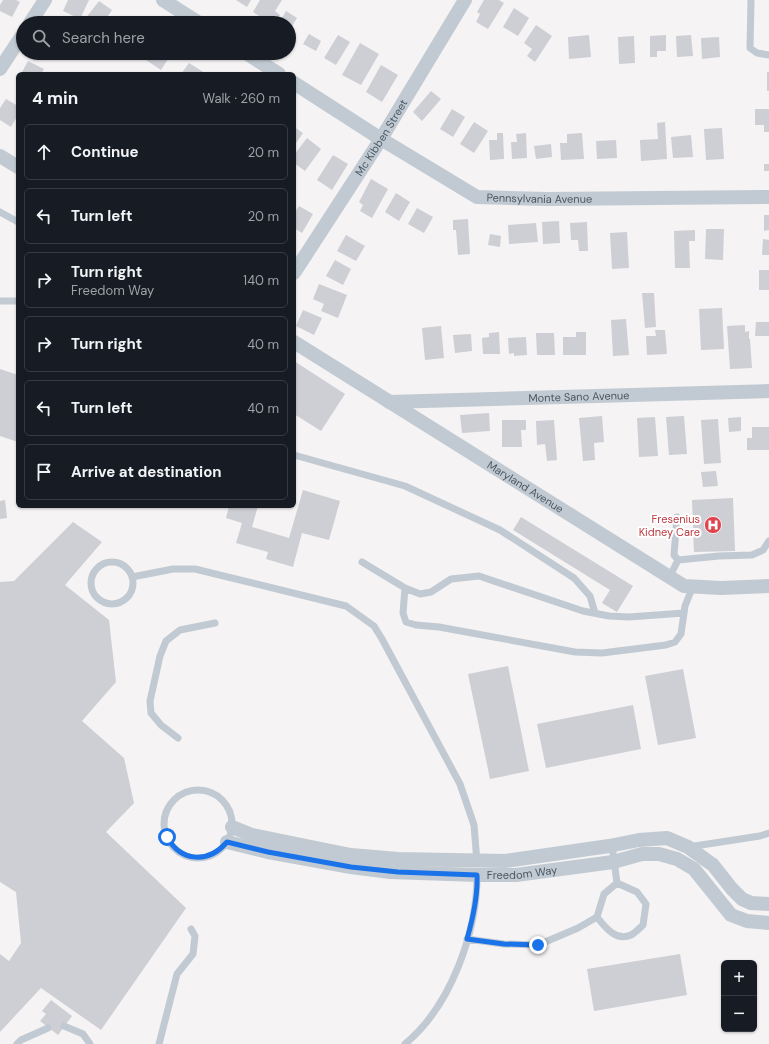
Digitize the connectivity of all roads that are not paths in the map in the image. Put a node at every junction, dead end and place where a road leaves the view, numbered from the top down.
1 (45, 0) edge
2 (162, 0) edge
3 (465, 0) edge
4 (751, 0) edge
5 (35, 16) edge
6 (188, 16) edge
7 (16, 45) edge
8 (769, 55) edge
9 (257, 60) edge
10 (0, 69) edge
11 (276, 72) edge
12 (296, 84) edge
13 (381, 139) junction
14 (0, 156) edge
15 (16, 166) edge
16 (769, 197) edge
17 (0, 212) edge
18 (16, 221) edge
19 (296, 270) edge
20 (0, 301) edge
21 (16, 301) edge
22 (296, 343) edge
23 (769, 391) edge
24 (389, 402) junction
25 (296, 456) edge
26 (677, 517) dead end
27 (769, 541) edge
28 (678, 560) junction
29 (362, 562) dead end
30 (670, 576) junction
31 (132, 577) junction
32 (693, 586) junction
33 (769, 586) edge
34 (405, 588) junction
35 (684, 612) junction
36 (595, 613) junction
37 (215, 623) dead end
38 (178, 738) dead end
39 (232, 827) junction
40 (769, 833) edge
41 (227, 842) junction
42 (612, 846) junction
43 (688, 847) junction
44 (477, 860) junction
45 (613, 862) junction
46 (477, 875) junction
47 (617, 883) junction
48 (769, 904) edge
49 (597, 917) junction
50 (769, 923) edge
51 (191, 929) dead end
52 (467, 939) junction
53 (64, 1026) dead end
54 (48, 1028) dead end
55 (17, 1044) edge
56 (90, 1044) edge
57 (159, 1044) edge
58 (405, 1044) edge

1 - 5 street
2 - 6 street
3 - 13 street, Mc Kibben Street
4 - 8 lane
7 - 10 street
9 - 11 street
12 - 13 street, Pennsylvania Avenue
13 - 16 street, Pennsylvania Avenue
13 - 19 street, Mc Kibben Street
14 - 15 street
17 - 18 lane
20 - 21 lane
22 - 24 street, Maryland Avenue
23 - 24 street, Monte Sano Avenue
24 - 30 street, Maryland Avenue
25 - 36 lane
26 - 28 lane
27 - 28 lane
28 - 30 lane
29 - 34 lane
30 - 32 street, Maryland Avenue
31 - 31 lane
31 - 44 lane
32 - 33 street, Maryland Avenue
32 - 35 lane
34 - 35 lane
34 - 36 lane
35 - 36 lane
37 - 38 lane
39 - 41 lane
39 - 41 lane
39 - 44 street, Freedom Way
40 - 43 lane
41 - 46 street, Freedom Way
42 - 43 street, Freedom Way
42 - 44 street, Freedom Way
42 - 45 lane
43 - 48 street, Freedom Way
44 - 46 lane
45 - 46 street, Freedom Way
45 - 47 lane
45 - 50 street, Freedom Way
46 - 52 lane
47 - 49 lane
47 - 49 lane
49 - 52 lane
51 - 57 lane
52 - 58 lane
53 - 56 lane
54 - 55 lane

